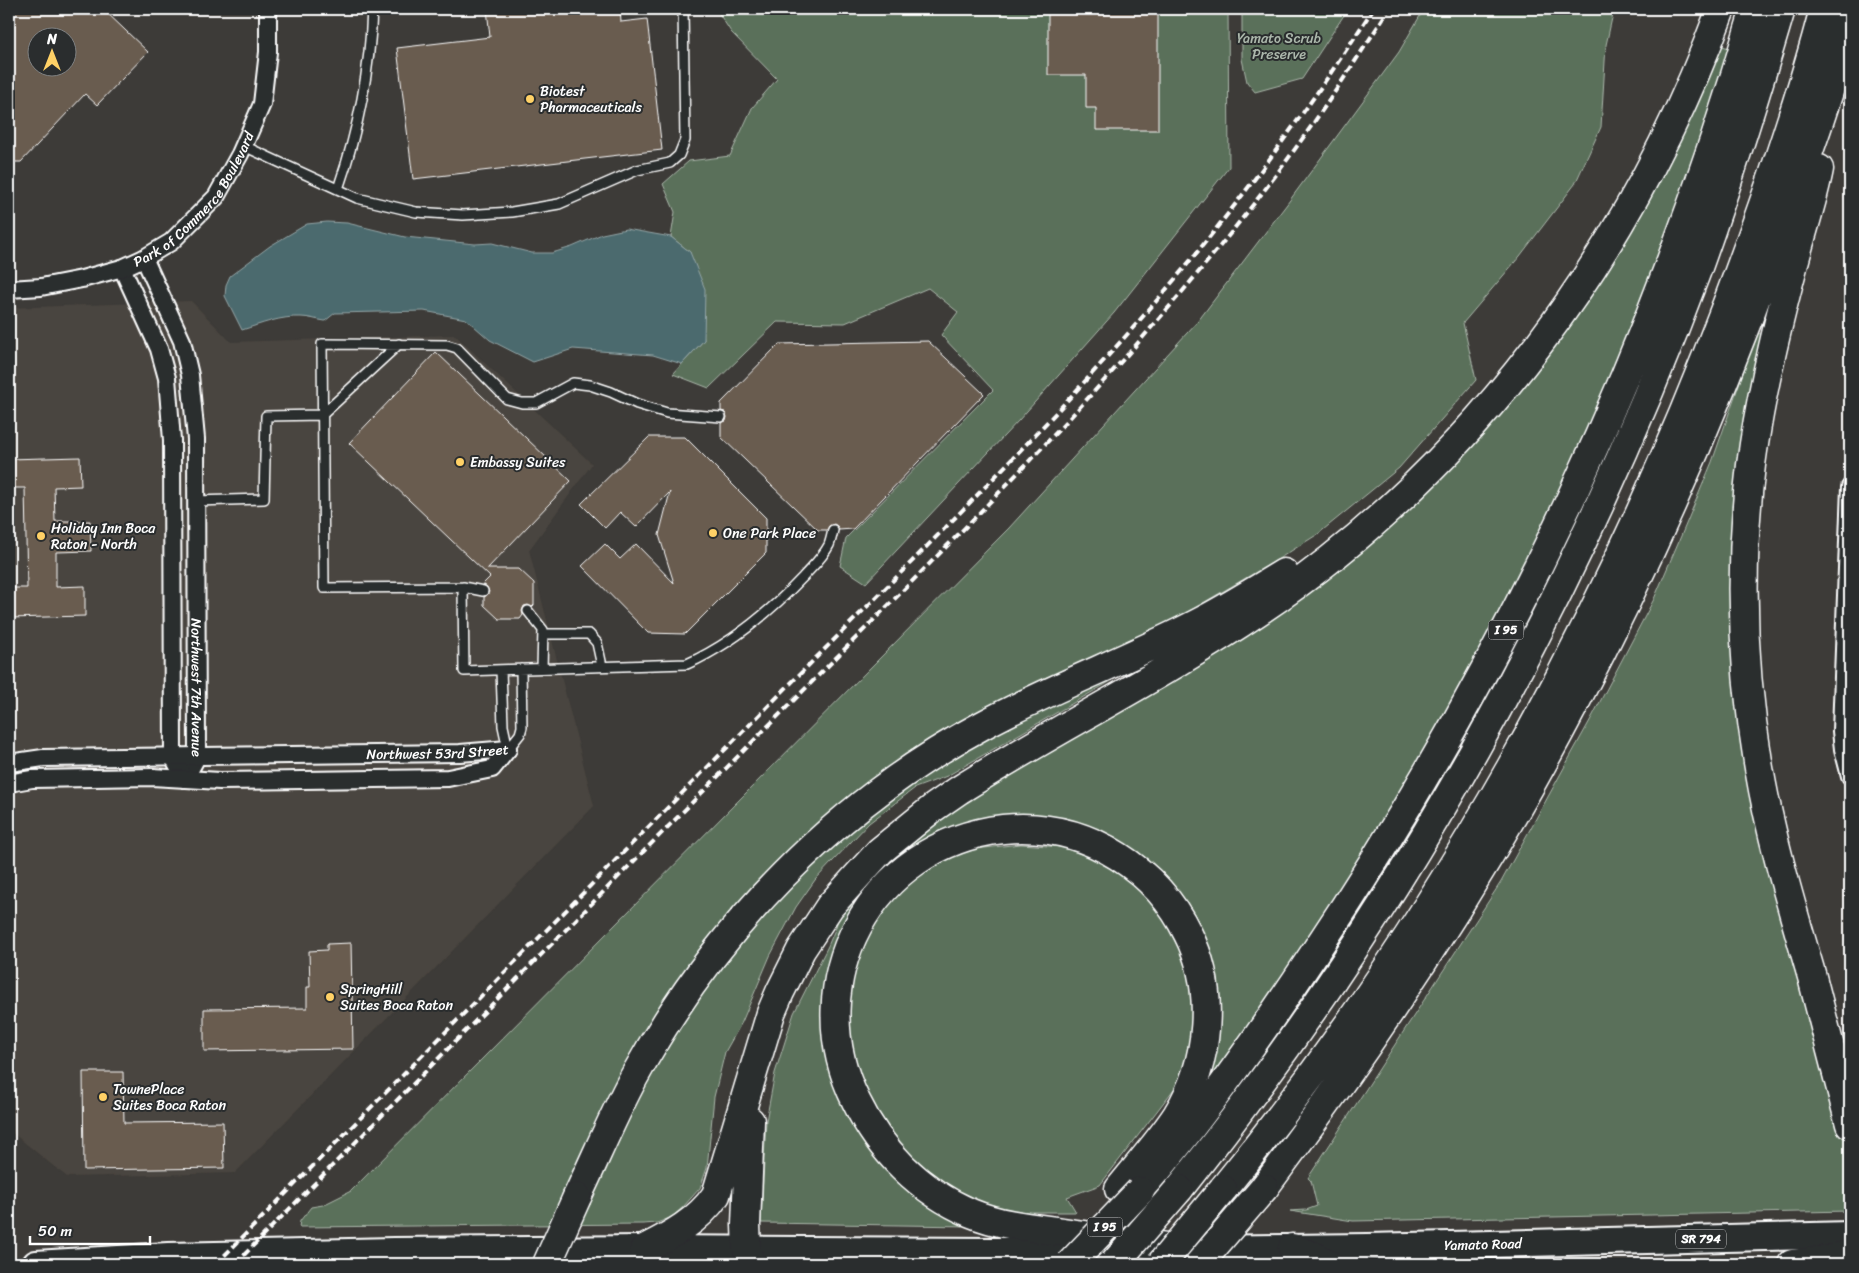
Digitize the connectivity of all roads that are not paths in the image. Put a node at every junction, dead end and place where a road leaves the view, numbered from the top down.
1 (268, 9) edge
2 (372, 9) edge
3 (683, 9) edge
4 (1721, 9) edge
5 (1755, 9) edge
6 (1781, 9) edge
7 (1824, 9) edge
8 (1850, 20) edge
9 (1841, 55) junction
10 (244, 146) junction
11 (338, 189) junction
12 (144, 258) junction
13 (122, 268) junction
14 (9, 289) edge
15 (399, 344) junction
16 (322, 415) junction
17 (721, 417) dead end
18 (1479, 418) junction
19 (1850, 487) edge
20 (196, 501) junction
21 (833, 530) dead end
22 (463, 587) junction
23 (484, 591) dead end
24 (1849, 594) edge
25 (528, 611) dead end
26 (543, 634) junction
27 (602, 666) junction
28 (542, 668) junction
29 (521, 669) junction
30 (502, 670) junction
31 (508, 750) junction
32 (173, 757) junction
33 (197, 757) junction
34 (9, 763) edge
35 (1850, 776) edge
36 (185, 779) junction
37 (9, 783) edge
38 (1826, 1029) junction
39 (753, 1075) junction
40 (1850, 1079) edge
41 (1850, 1124) edge
42 (1264, 1188) junction
43 (1129, 1190) junction
44 (1850, 1235) edge
45 (1292, 1248) junction
46 (644, 1249) junction
47 (1850, 1253) edge
48 (749, 1257) edge
49 (1180, 1259) edge
50 (36, 1264) edge
51 (547, 1264) edge
52 (1065, 1264) edge
53 (1070, 1264) edge
54 (1114, 1264) edge
55 (1220, 1264) edge
56 (1329, 1264) edge
57 (1792, 1264) edge

1 - 10 street, Park of Commerce Boulevard
2 - 11 lane
3 - 11 lane
4 - 18 highway
5 - 43 highway, I 95
6 - 54 highway, bridge
7 - 49 highway, bridge
8 - 9 highway
9 - 38 highway
9 - 42 highway
10 - 11 lane
10 - 12 street, Park of Commerce Boulevard
12 - 13 street, Park of Commerce Boulevard
12 - 20 street, Northwest 7th Avenue
13 - 14 street, Park of Commerce Boulevard
13 - 32 street, Northwest 7th Avenue
15 - 16 lane
15 - 16 lane
15 - 17 lane
16 - 20 lane
16 - 22 lane
18 - 39 highway
18 - 51 highway, bridge
19 - 24 street
20 - 33 street, Northwest 7th Avenue
21 - 27 lane
22 - 23 lane
22 - 30 lane
24 - 35 street
25 - 26 lane
26 - 27 lane
26 - 28 lane
27 - 28 lane
28 - 29 lane
29 - 30 lane
29 - 31 lane
30 - 31 lane
31 - 33 street, Northwest 53rd Street
31 - 36 street, Northwest 53rd Street
32 - 33 street, Northwest 53rd Street
32 - 34 street, Northwest 53rd Street
32 - 36 street, Northwest 7th Avenue
33 - 36 street, Northwest 7th Avenue
36 - 37 street, Northwest 53rd Street
38 - 40 highway
38 - 41 highway
39 - 46 highway
39 - 48 highway
42 - 49 highway, bridge
42 - 55 highway, bridge
43 - 49 highway
43 - 52 highway
43 - 53 highway, I 95, bridge
44 - 45 main road, Yamato Road / SR 794
45 - 49 main road, Yamato Road / SR 794
45 - 56 highway
46 - 48 main road, Yamato Road / SR 794
46 - 50 main road, Yamato Road / SR 794
47 - 57 highway
48 - 49 main road, Yamato Road / SR 794

